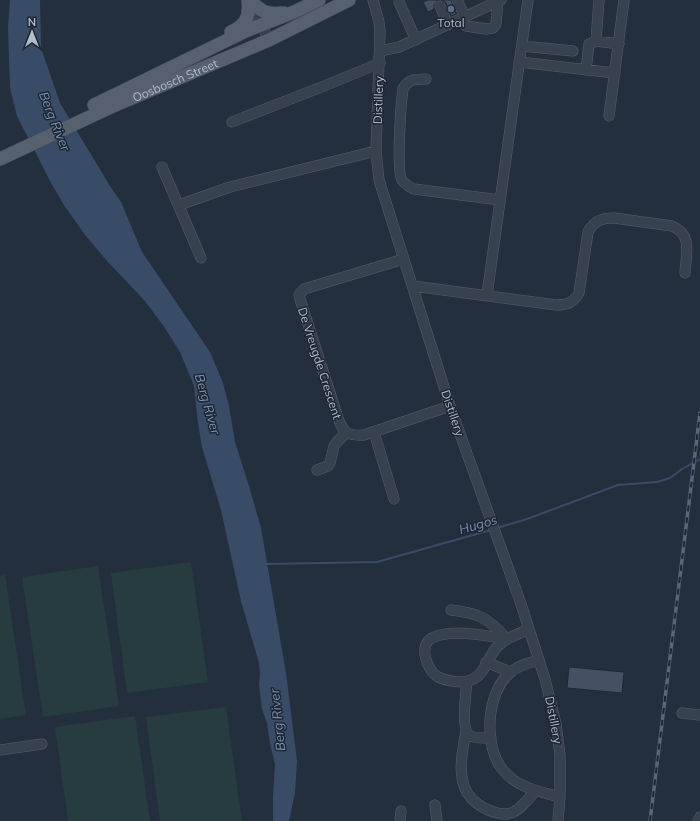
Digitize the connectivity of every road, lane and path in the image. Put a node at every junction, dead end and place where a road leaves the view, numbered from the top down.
1 (249, 0) edge
2 (319, 0) edge
3 (349, 0) edge
4 (373, 0) edge
5 (457, 0) edge
6 (476, 0) edge
7 (528, 0) edge
8 (599, 0) edge
9 (624, 0) edge
10 (495, 1) edge
11 (399, 2) dead end
12 (440, 6) dead end
13 (480, 10) junction
14 (294, 12) junction
15 (463, 18) junction
16 (262, 25) junction
17 (448, 25) junction
18 (269, 40) junction
19 (416, 40) junction
20 (596, 41) junction
21 (619, 44) junction
22 (522, 46) junction
23 (380, 51) junction
24 (573, 51) dead end
25 (519, 62) junction
26 (380, 63) junction
27 (178, 64) junction
28 (586, 70) junction
29 (615, 73) junction
30 (426, 79) dead end
31 (112, 102) junction
32 (609, 116) dead end
33 (232, 122) dead end
34 (0, 149) edge
35 (376, 151) junction
36 (0, 159) edge
37 (162, 167) dead end
38 (500, 200) junction
39 (179, 205) junction
40 (201, 258) dead end
41 (404, 259) junction
42 (685, 272) dead end
43 (413, 286) junction
44 (487, 295) junction
45 (450, 406) junction
46 (374, 432) junction
47 (346, 433) junction
48 (317, 470) dead end
49 (394, 499) dead end
50 (451, 610) dead end
51 (529, 630) junction
52 (507, 639) junction
53 (539, 660) junction
54 (486, 662) junction
55 (510, 672) junction
56 (467, 681) junction
57 (682, 713) dead end
58 (700, 715) edge
59 (466, 731) junction
60 (491, 738) junction
61 (42, 744) dead end
62 (0, 750) edge
63 (534, 791) junction
64 (560, 797) junction
65 (435, 805) dead end
66 (700, 816) edge
67 (437, 821) edge
68 (558, 821) edge
69 (698, 821) edge

1 - 14 main road
1 - 16 street
1 - 27 main road
2 - 14 main road, Oosbosch Street
3 - 18 main road, Oosbosch Street
4 - 23 street, Distillery
5 - 15 street
6 - 13 street
7 - 22 street
8 - 20 street
9 - 21 street
10 - 13 street
10 - 15 street
11 - 19 street
12 - 17 street
13 - 15 street
14 - 16 main road, Oosbosch Street
15 - 17 street
16 - 18 street
16 - 27 main road, Oosbosch Street
17 - 19 street
18 - 31 main road, Oosbosch Street
19 - 23 street
20 - 21 street
20 - 28 street
21 - 29 street
22 - 24 street
22 - 25 street
23 - 26 street, Distillery
25 - 28 street
25 - 38 street
26 - 33 street
26 - 35 street, Distillery
27 - 31 main road, Oosbosch Street
28 - 29 street
29 - 32 street
30 - 38 street
31 - 34 main road, Oosbosch Street
31 - 36 main road, Oosbosch Street
35 - 39 street
35 - 41 street, Distillery
37 - 39 street
38 - 44 street
39 - 40 street
41 - 43 street, Distillery
41 - 47 street, De Vreugde Crescent
42 - 44 street
43 - 44 street
43 - 45 street, Distillery
45 - 46 street, De Vreugde Crescent
45 - 51 street, Distillery
46 - 47 street, De Vreugde Crescent
46 - 49 street
47 - 48 street
50 - 52 street
51 - 52 street
51 - 53 street, Distillery
52 - 54 street
52 - 56 street
53 - 55 street
53 - 64 street, Distillery
54 - 55 street
54 - 56 street
55 - 60 street
56 - 59 street
57 - 58 street
59 - 60 street
59 - 63 street
60 - 63 street
61 - 62 street
63 - 64 street
64 - 68 street, Distillery
65 - 67 street
66 - 69 street

